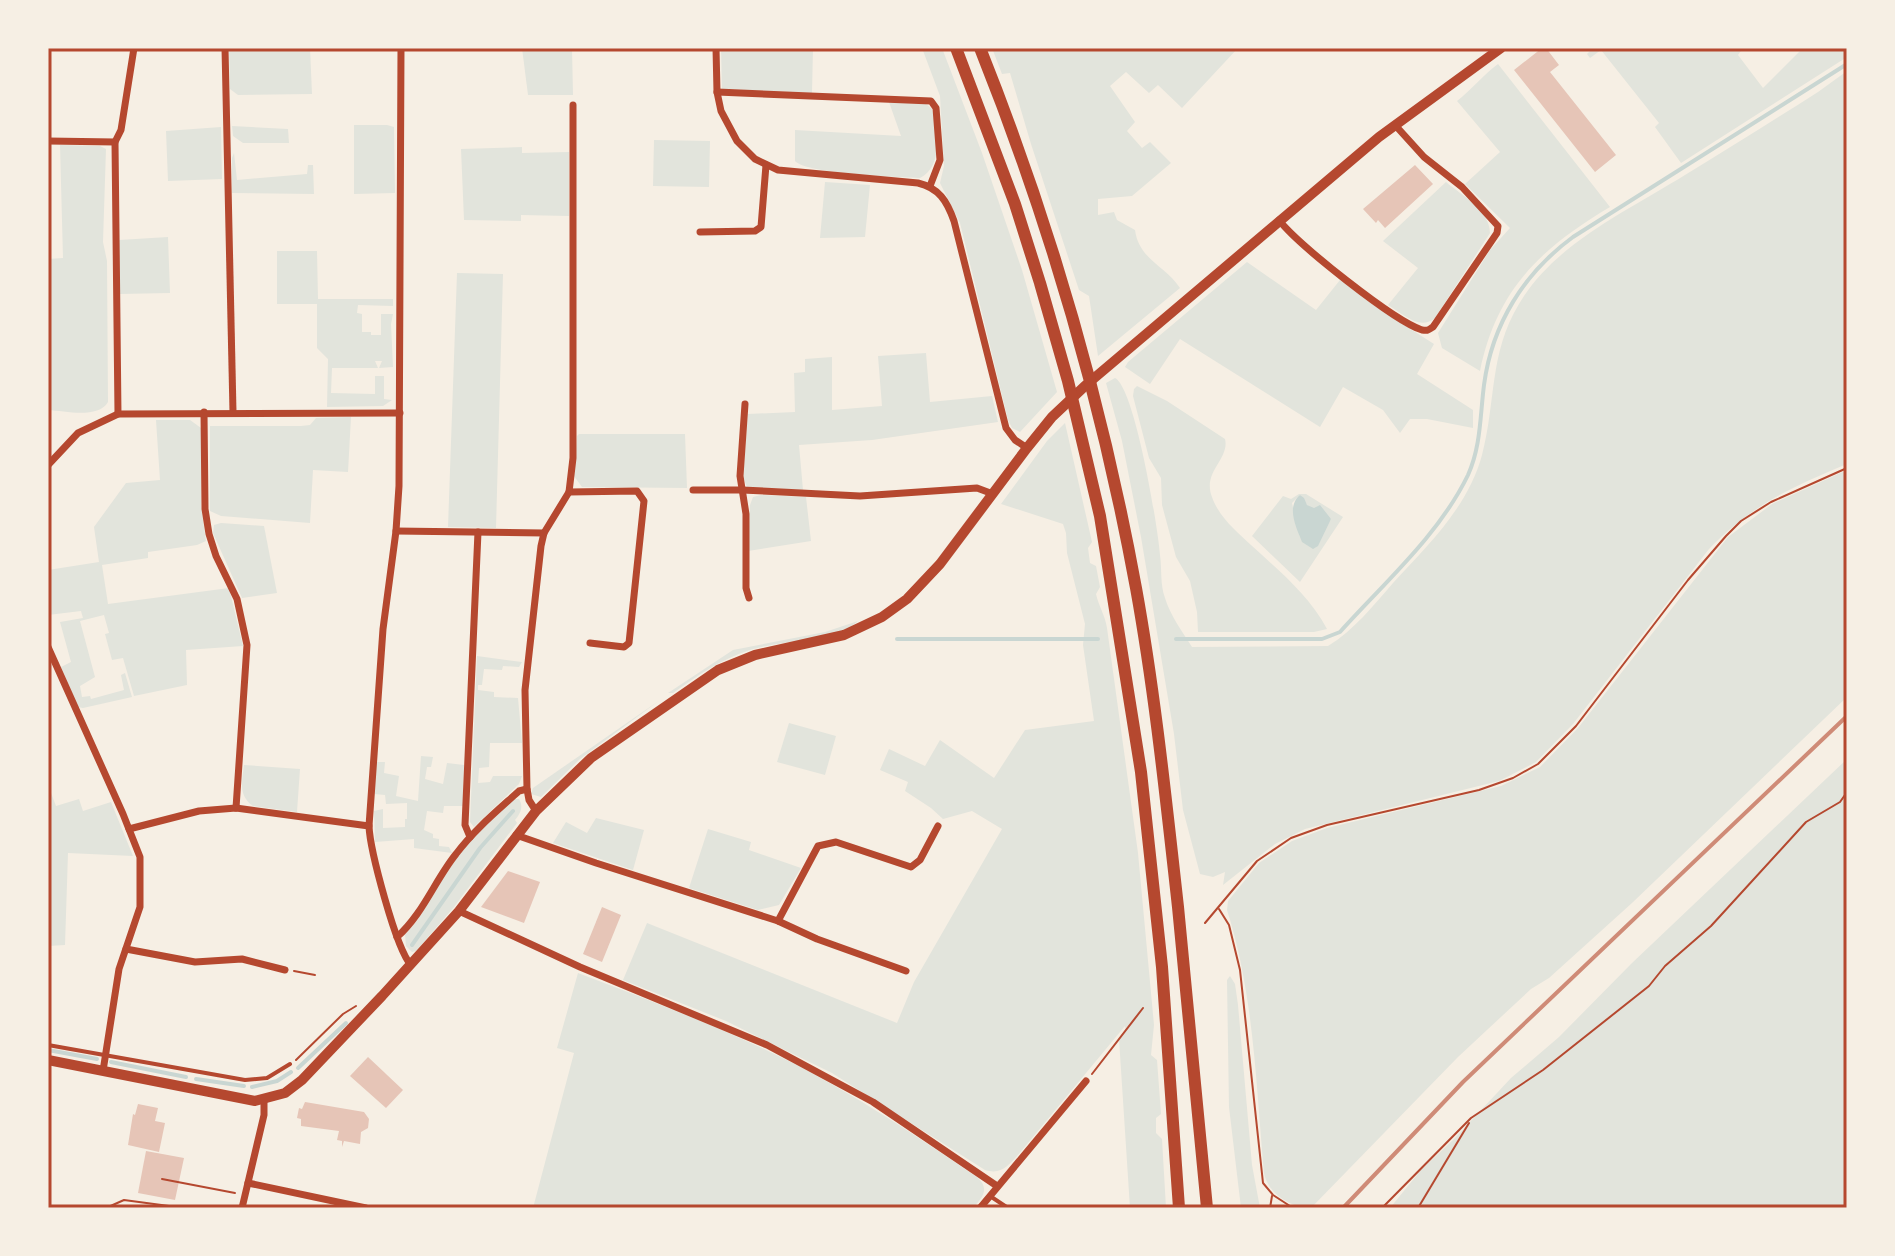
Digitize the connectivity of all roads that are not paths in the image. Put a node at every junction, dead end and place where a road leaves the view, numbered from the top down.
1 (134, 48) edge
2 (225, 48) edge
3 (401, 48) edge
4 (716, 48) edge
5 (956, 48) edge
6 (980, 48) edge
7 (1501, 48) edge
8 (717, 92) junction
9 (573, 105) dead end
10 (1395, 125) junction
11 (48, 141) edge
12 (115, 142) junction
13 (766, 165) junction
14 (930, 186) junction
15 (1279, 220) junction
16 (700, 232) dead end
17 (1090, 390) junction
18 (745, 404) dead end
19 (204, 412) junction
20 (233, 412) junction
21 (400, 413) junction
22 (118, 414) junction
23 (1027, 448) junction
24 (48, 465) edge
25 (693, 490) dead end
26 (742, 490) junction
27 (569, 492) junction
28 (993, 494) junction
29 (396, 531) junction
30 (478, 532) junction
31 (544, 533) junction
32 (749, 598) dead end
33 (590, 643) dead end
34 (48, 647) edge
35 (527, 789) junction
36 (236, 808) junction
37 (536, 811) junction
38 (369, 826) junction
39 (938, 826) dead end
40 (129, 829) junction
41 (516, 835) junction
42 (470, 837) junction
43 (459, 911) junction
44 (778, 921) junction
45 (397, 937) junction
46 (126, 949) junction
47 (411, 965) junction
48 (285, 970) road end
49 (906, 971) dead end
50 (48, 1045) edge
51 (105, 1055) junction
52 (48, 1060) edge
53 (290, 1064) road end
54 (103, 1071) junction
55 (1086, 1081) road end
56 (264, 1100) junction
57 (248, 1183) junction
58 (997, 1186) junction
59 (990, 1196) junction
60 (242, 1208) edge
61 (366, 1208) edge
62 (980, 1208) edge
63 (1008, 1208) edge
64 (1179, 1208) edge
65 (1207, 1208) edge

1 - 12 street
2 - 20 street
3 - 21 street
4 - 8 street
5 - 64 highway
6 - 17 highway
7 - 10 main road
8 - 13 street
8 - 14 street
9 - 27 street
10 - 15 main road
10 - 15 street
11 - 12 street
12 - 22 street
13 - 14 street
13 - 16 street
14 - 23 street
15 - 17 main road
17 - 23 main road
17 - 65 highway
18 - 26 street
19 - 20 street
19 - 22 street
19 - 36 street
20 - 21 street
21 - 29 street
22 - 24 street
23 - 28 main road
25 - 26 street
26 - 28 street
26 - 32 street
27 - 31 street
27 - 33 street
28 - 37 main road
29 - 30 street
29 - 38 street
30 - 31 street
30 - 42 street
31 - 35 street
34 - 40 street
35 - 37 street
35 - 42 street
36 - 38 street
36 - 40 street
37 - 41 main road
38 - 45 street
39 - 44 street
40 - 46 street
41 - 43 main road
41 - 44 street
42 - 45 street
43 - 47 main road
43 - 58 street
44 - 49 street
45 - 47 street
46 - 48 street
46 - 51 street
47 - 56 main road
50 - 51 lane
51 - 53 lane
51 - 54 street
52 - 54 main road
54 - 56 main road
55 - 58 street
56 - 57 street
57 - 60 street
57 - 61 street
58 - 59 street
59 - 62 street
59 - 63 lane

